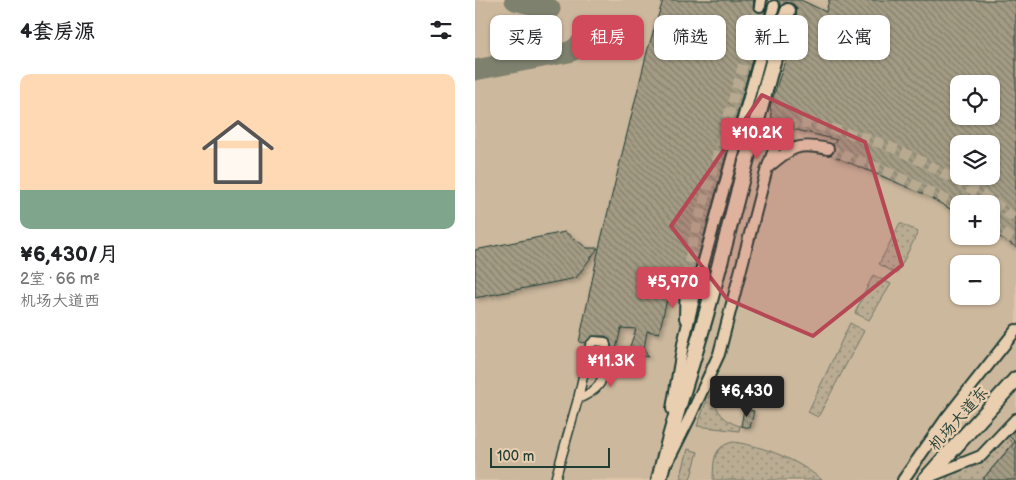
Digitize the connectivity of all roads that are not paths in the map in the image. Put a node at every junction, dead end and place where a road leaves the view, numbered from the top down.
1 (774, 6) dead end
2 (788, 12) dead end
3 (787, 127) dead end
4 (828, 149) tunnel mouth
5 (767, 168) junction
6 (686, 276) tunnel mouth
7 (1016, 330) edge
8 (683, 344) junction
9 (1016, 378) edge
10 (578, 399) junction
11 (1016, 419) edge
12 (665, 454) junction
13 (660, 477) edge
14 (926, 478) edge
15 (555, 480) edge
16 (903, 480) edge

1 - 8 main road
2 - 12 highway
3 - 5 main road
4 - 5 main road
5 - 13 main road
6 - 8 main road
7 - 16 main road
8 - 12 main road
9 - 14 highway, 机场大道东
10 - 10 street
10 - 15 street
11 - 14 main road
12 - 13 highway

